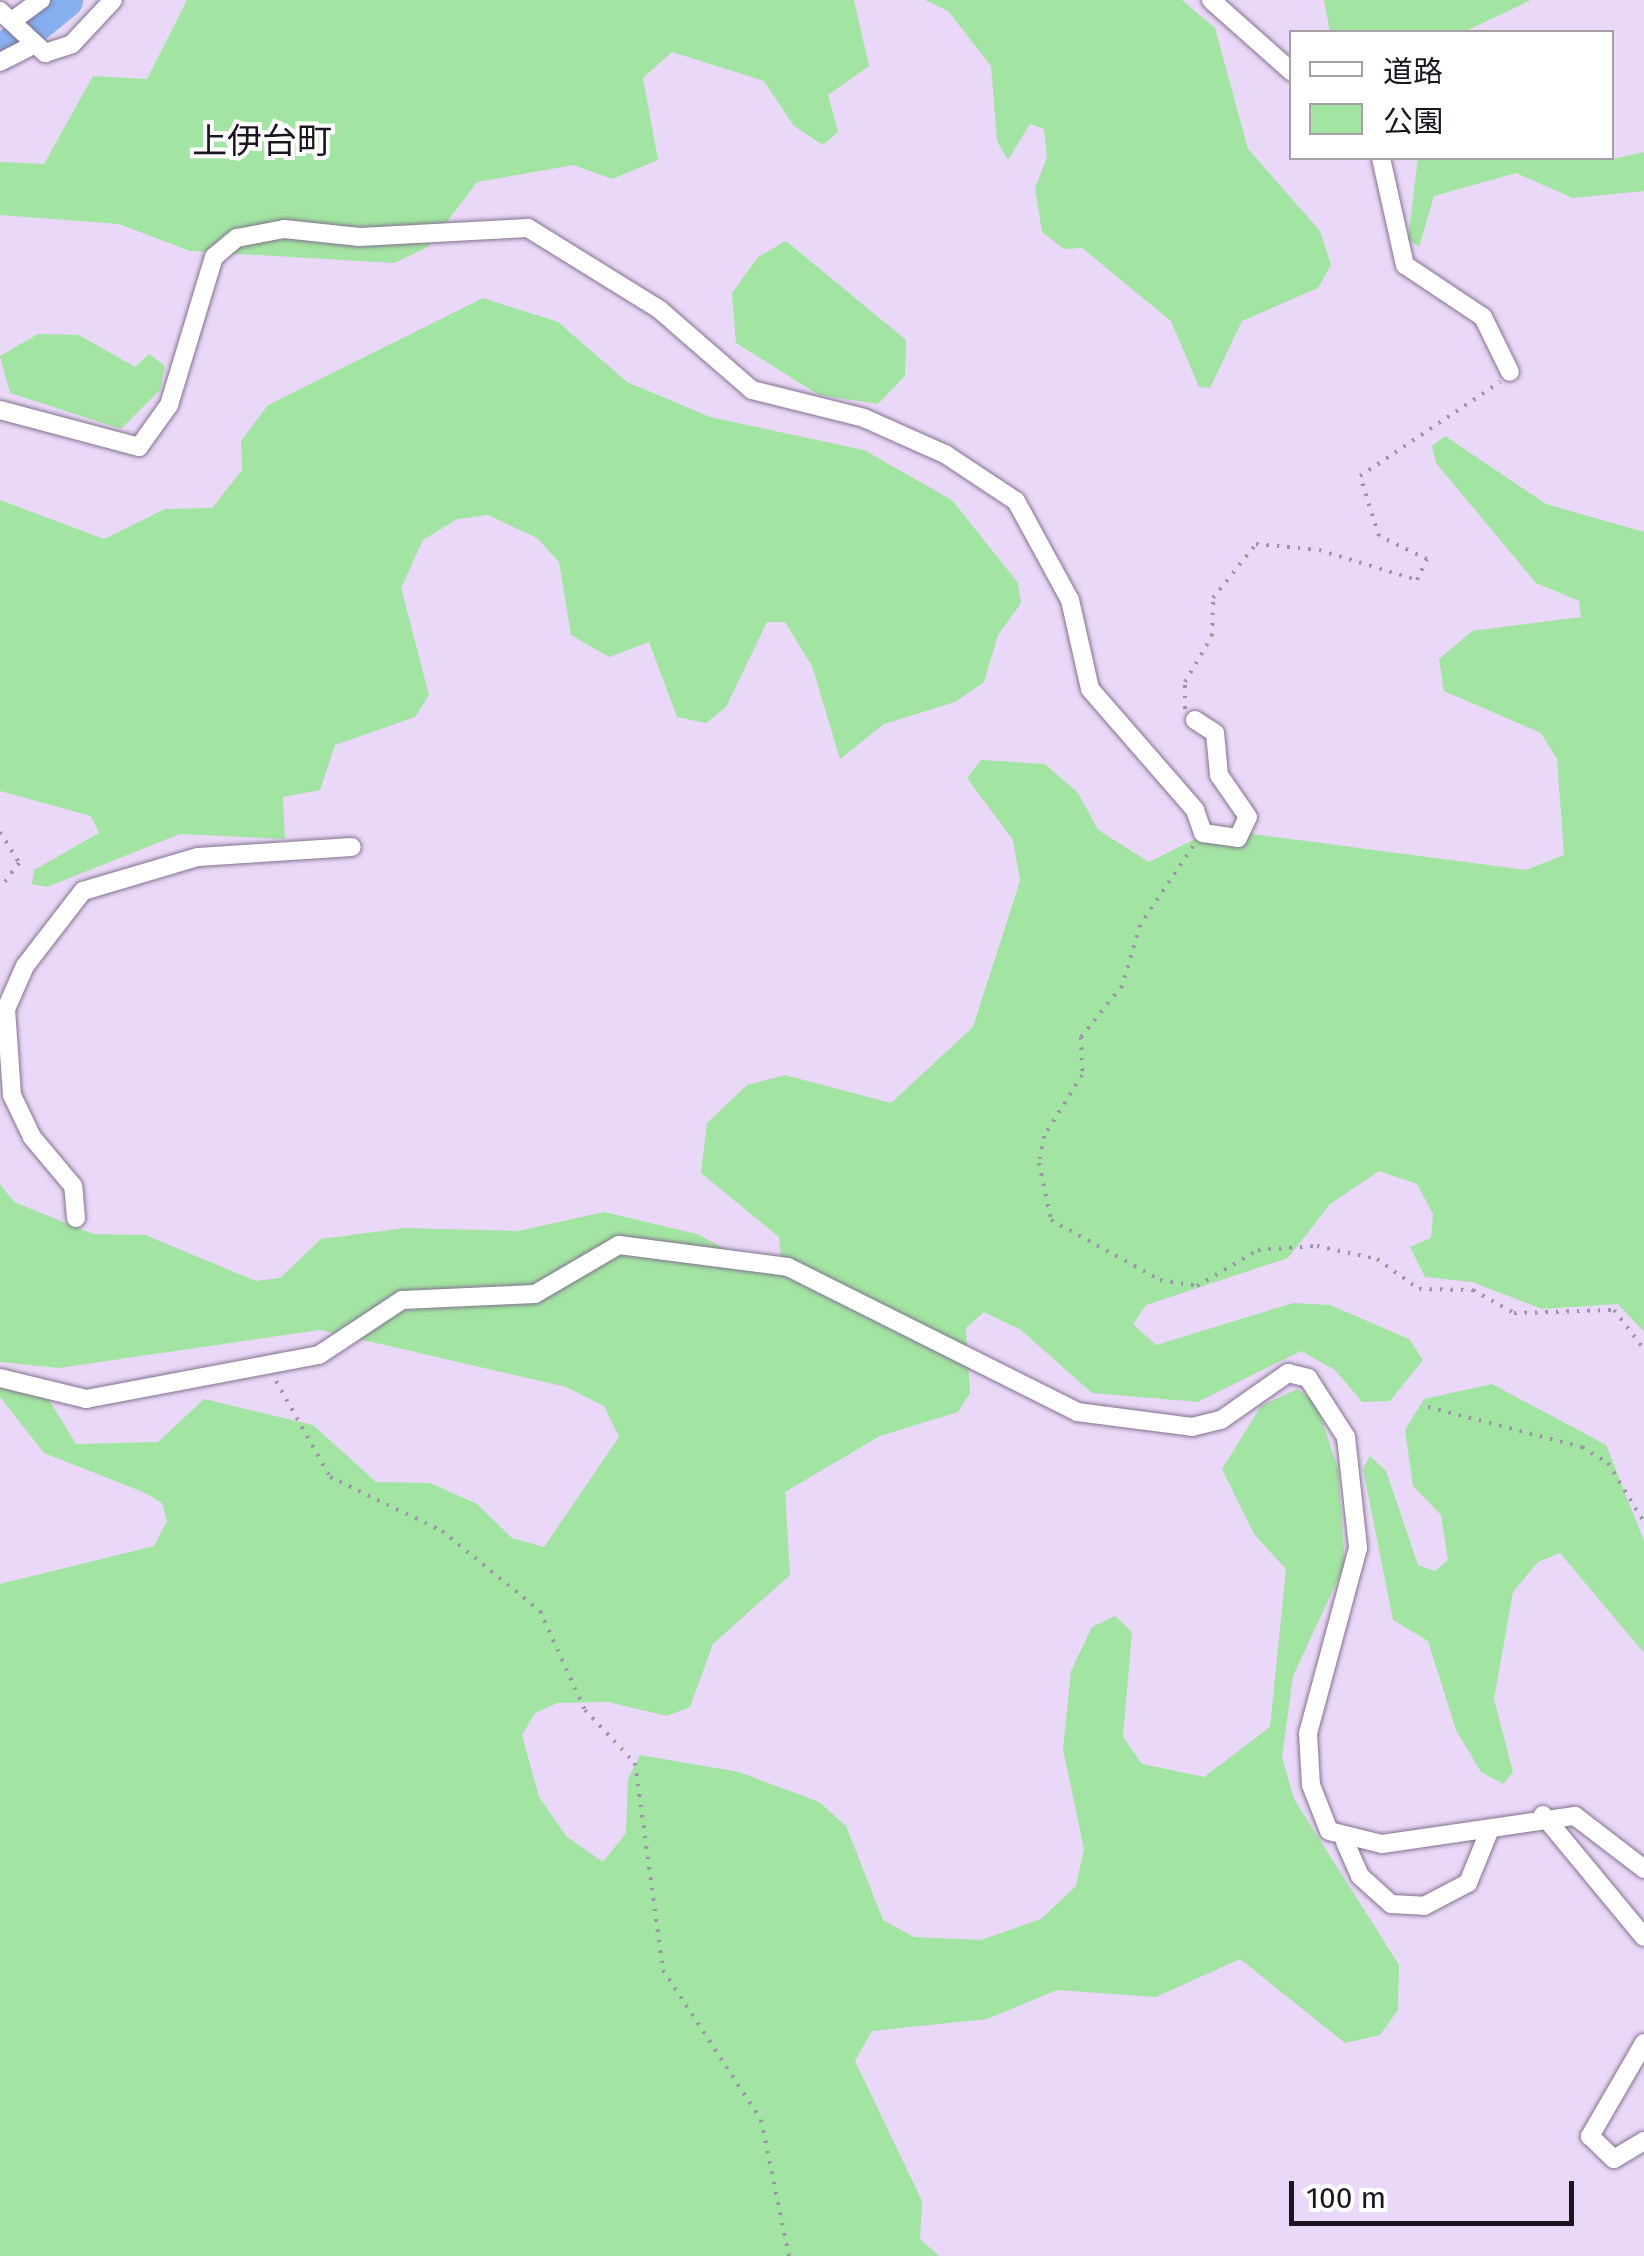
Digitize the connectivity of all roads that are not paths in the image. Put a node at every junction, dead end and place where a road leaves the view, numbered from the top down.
1 (41, 0) edge
2 (113, 0) edge
3 (1211, 0) edge
4 (18, 28) edge
5 (0, 62) edge
6 (1289, 69) edge
7 (1381, 160) edge
8 (1510, 372) road end
9 (0, 410) edge
10 (1195, 720) road end
11 (352, 847) dead end
12 (76, 1218) dead end
13 (0, 1378) edge
14 (1543, 1814) junction
15 (1490, 1829) junction
16 (1345, 1842) junction
17 (1644, 1870) edge
18 (1644, 1937) edge
19 (1644, 2043) edge
20 (1644, 2141) edge

1 - 4 street
2 - 4 street
3 - 6 street
4 - 5 street
7 - 8 street
9 - 10 street
11 - 12 street
13 - 16 street
14 - 15 street
14 - 17 street
14 - 18 street
15 - 16 street
15 - 16 street
19 - 20 street

